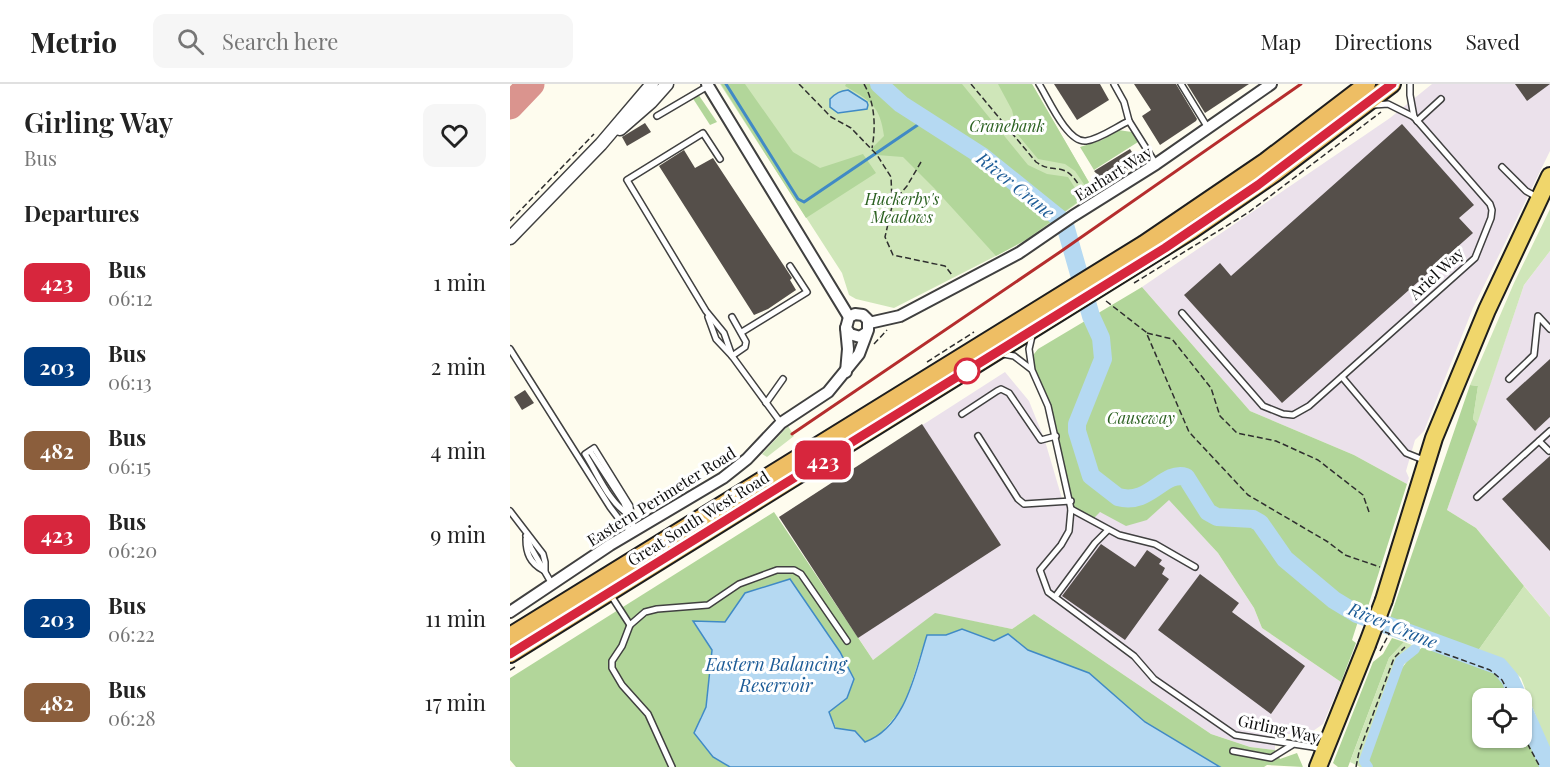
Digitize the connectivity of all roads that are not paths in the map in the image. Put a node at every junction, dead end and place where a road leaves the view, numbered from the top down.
1 (652, 84) edge
2 (667, 84) edge
3 (1040, 84) edge
4 (1114, 84) edge
5 (1181, 84) edge
6 (1271, 84) edge
7 (1367, 84) edge
8 (1392, 84) edge
9 (1410, 84) edge
10 (707, 85) edge
11 (1441, 99) dead end
12 (1361, 108) junction
13 (657, 116) dead end
14 (1415, 119) junction
15 (1129, 121) junction
16 (1208, 128) junction
17 (601, 144) junction
18 (720, 159) dead end
19 (1156, 164) junction
20 (1502, 167) dead end
21 (1550, 176) edge
22 (1539, 199) junction
23 (510, 238) edge
24 (790, 266) dead end
25 (1101, 287) junction
26 (1072, 297) junction
27 (706, 311) junction
28 (1182, 314) dead end
29 (732, 317) dead end
30 (847, 323) junction
31 (1038, 327) junction
32 (868, 328) junction
33 (1550, 329) edge
34 (742, 332) junction
35 (510, 349) edge
36 (732, 356) junction
37 (989, 357) junction
38 (1032, 370) junction
39 (846, 372) junction
40 (1342, 377) junction
41 (783, 379) dead end
42 (1509, 379) dead end
43 (766, 403) junction
44 (962, 414) dead end
45 (781, 423) junction
46 (1550, 431) edge
47 (978, 436) dead end
48 (1056, 436) junction
49 (1539, 441) junction
50 (592, 450) dead end
51 (1549, 451) edge
52 (1427, 462) junction
53 (1477, 497) dead end
54 (1071, 501) junction
55 (1071, 509) junction
56 (510, 511) edge
57 (1108, 530) junction
58 (636, 531) junction
59 (1195, 567) dead end
60 (552, 584) junction
61 (610, 592) junction
62 (1055, 597) junction
63 (510, 612) edge
64 (630, 625) junction
65 (510, 636) edge
66 (847, 641) dead end
67 (510, 654) edge
68 (1292, 745) junction
69 (1233, 752) dead end
70 (1321, 763) edge
71 (672, 767) edge

1 - 17 street
2 - 17 street
3 - 15 lane
4 - 15 lane
5 - 16 lane
6 - 16 street, Earhart Way
7 - 25 highway, Great South West Road
8 - 12 highway, Great South West Road
9 - 14 lane
10 - 13 lane
10 - 30 street
11 - 14 lane
12 - 14 lane, Ariel Way
12 - 25 highway, Great South West Road
14 - 40 lane, Ariel Way
15 - 19 lane
16 - 19 street, Earhart Way
17 - 23 street
18 - 27 lane
19 - 32 street, Earhart Way
20 - 22 lane
21 - 22 main road
22 - 52 main road
24 - 34 lane
25 - 26 highway, Great South West Road
26 - 31 highway, Great South West Road
26 - 65 highway, Great South West Road
27 - 36 lane
27 - 36 lane
28 - 40 lane, Ariel Way
29 - 34 lane
30 - 32 street
30 - 32 street
30 - 39 street
31 - 37 highway, Great South West Road
31 - 38 lane, Girling Way
32 - 39 street, Eastern Perimeter Road
33 - 42 lane
34 - 36 lane
35 - 58 lane
36 - 43 lane
37 - 38 lane
37 - 61 highway, Great South West Road
38 - 48 lane, Girling Way
39 - 45 street, Eastern Perimeter Road
40 - 52 lane
41 - 43 lane
43 - 45 lane
44 - 48 lane
45 - 58 street, Eastern Perimeter Road
46 - 49 lane
47 - 54 lane
48 - 54 lane, Girling Way
49 - 51 lane
49 - 53 lane
50 - 58 lane
52 - 70 main road, bridge
54 - 55 lane, Girling Way
55 - 57 lane
55 - 62 lane, Girling Way
56 - 60 lane
57 - 59 lane
57 - 62 lane
58 - 60 street, Eastern Perimeter Road
60 - 63 street, Eastern Perimeter Road
61 - 64 lane
61 - 67 highway, Great South West Road
62 - 68 lane, Girling Way
64 - 66 lane
64 - 71 lane
68 - 69 lane
68 - 70 lane, Girling Way

